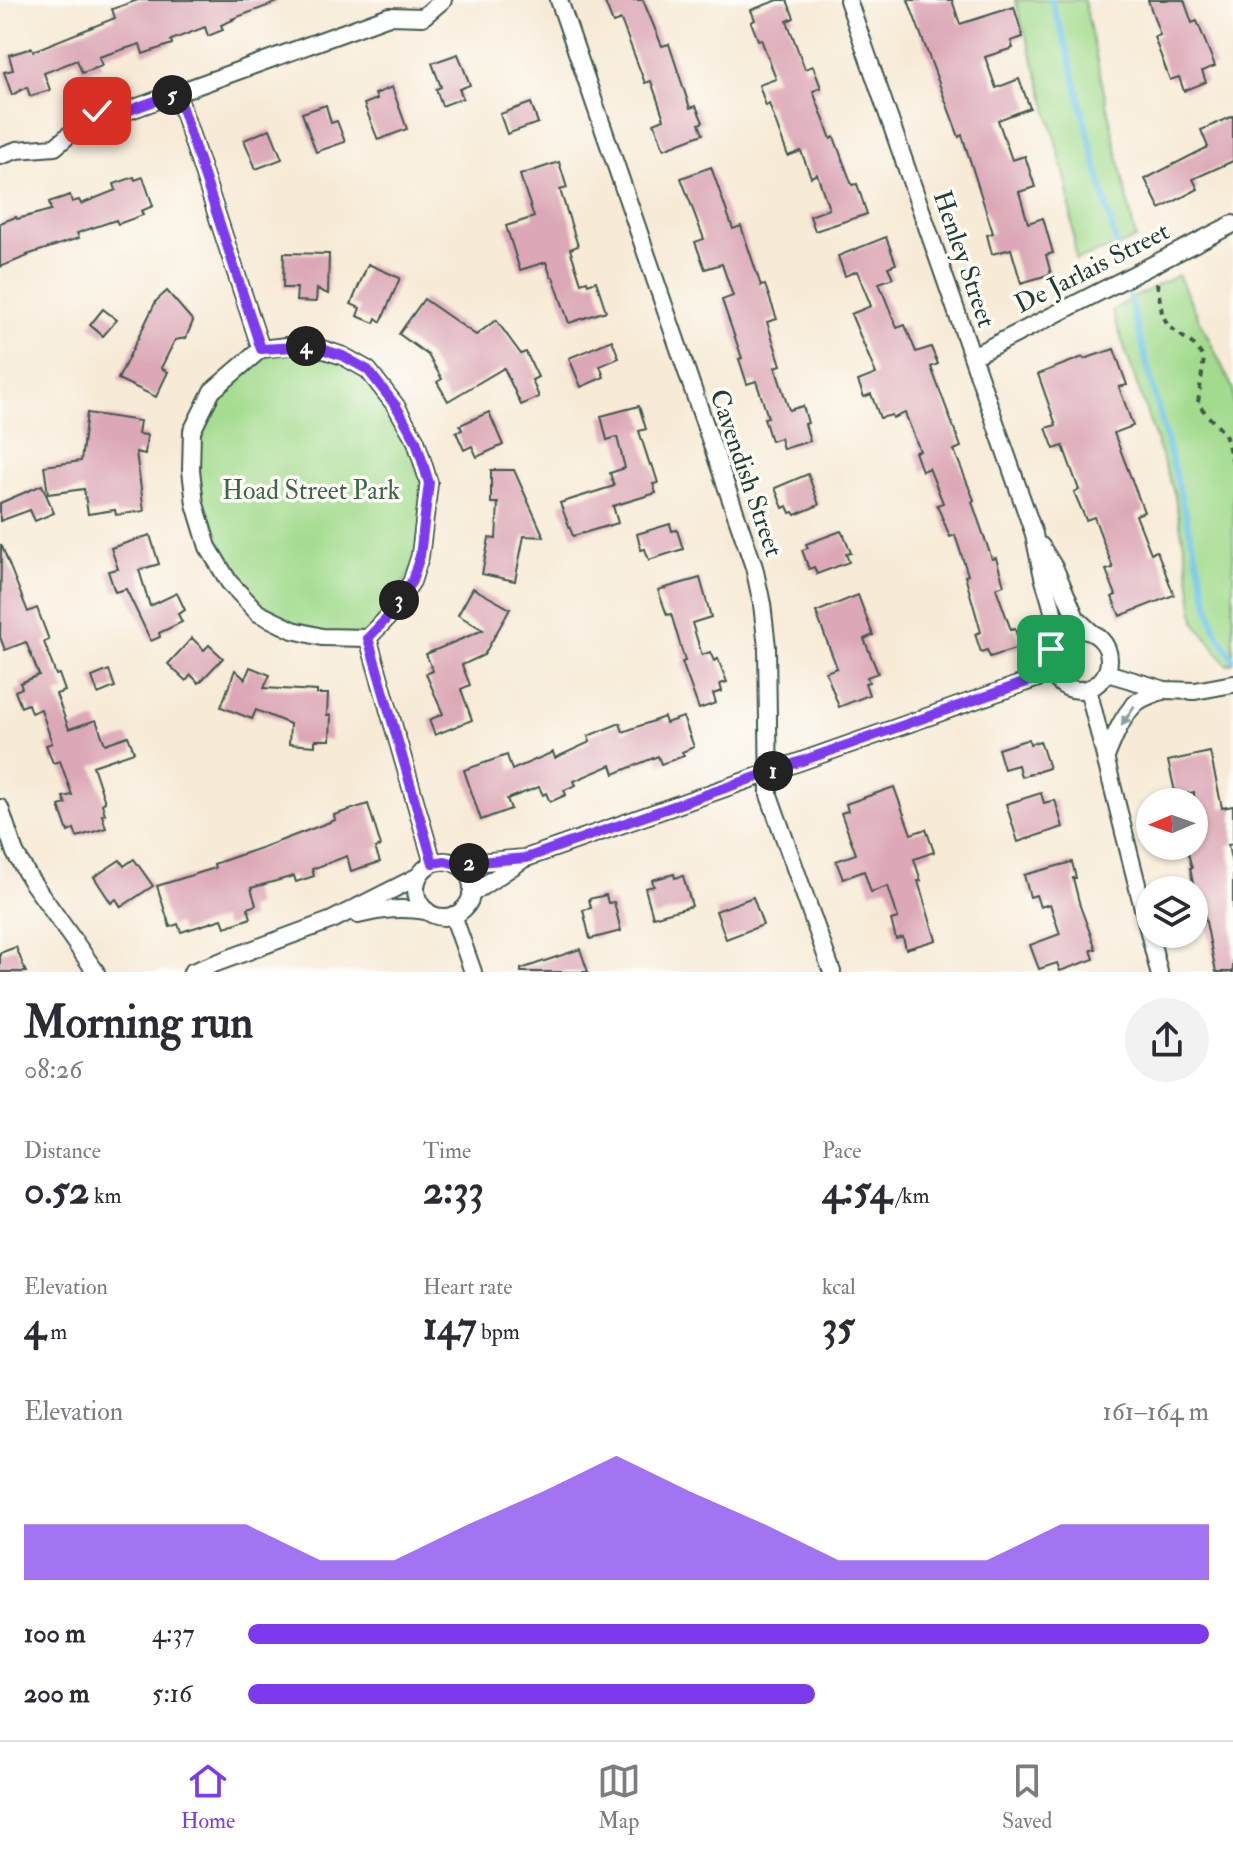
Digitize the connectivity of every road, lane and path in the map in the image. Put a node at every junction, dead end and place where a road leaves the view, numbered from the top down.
1 (443, 0) edge
2 (559, 0) edge
3 (848, 0) edge
4 (177, 93) junction
5 (0, 156) edge
6 (1233, 224) edge
7 (1154, 264) junction
8 (261, 349) junction
9 (973, 356) junction
10 (1225, 434) junction
11 (1233, 439) edge
12 (1233, 463) edge
13 (1034, 534) junction
14 (1091, 632) junction
15 (368, 638) junction
16 (1053, 644) junction
17 (1052, 673) junction
18 (1107, 673) junction
19 (1233, 684) edge
20 (1088, 689) junction
21 (1165, 690) junction
22 (1106, 757) junction
23 (769, 772) junction
24 (0, 808) edge
25 (526, 858) junction
26 (433, 863) junction
27 (456, 864) junction
28 (419, 876) junction
29 (471, 894) junction
30 (427, 911) junction
31 (453, 915) junction
32 (332, 920) junction
33 (96, 972) edge
34 (192, 972) edge
35 (473, 972) edge
36 (832, 972) edge
37 (1159, 972) edge

1 - 4 street
2 - 23 street, Cavendish Street
3 - 9 street, Henley Street
4 - 5 street
4 - 8 street
6 - 7 street, De Jarlais Street
7 - 9 street, De Jarlais Street
7 - 10 path
8 - 15 street
8 - 15 street
9 - 13 street, Henley Street
10 - 11 path
10 - 12 path
13 - 14 street, Henley Street
13 - 16 street, Henley Street
14 - 16 street
14 - 18 street
15 - 26 street
16 - 17 street
17 - 20 street
17 - 23 street
18 - 20 street
18 - 21 street
19 - 21 street
20 - 22 street
21 -> 22 street
22 - 37 street
23 - 25 street
23 - 36 street, Cavendish Street
24 - 33 street
25 - 27 street
25 - 29 street
26 - 27 street
26 - 28 street
27 - 29 street
28 - 30 street
28 - 32 street
29 - 31 street
30 - 31 street
30 - 32 street
31 - 35 street
32 - 34 street

